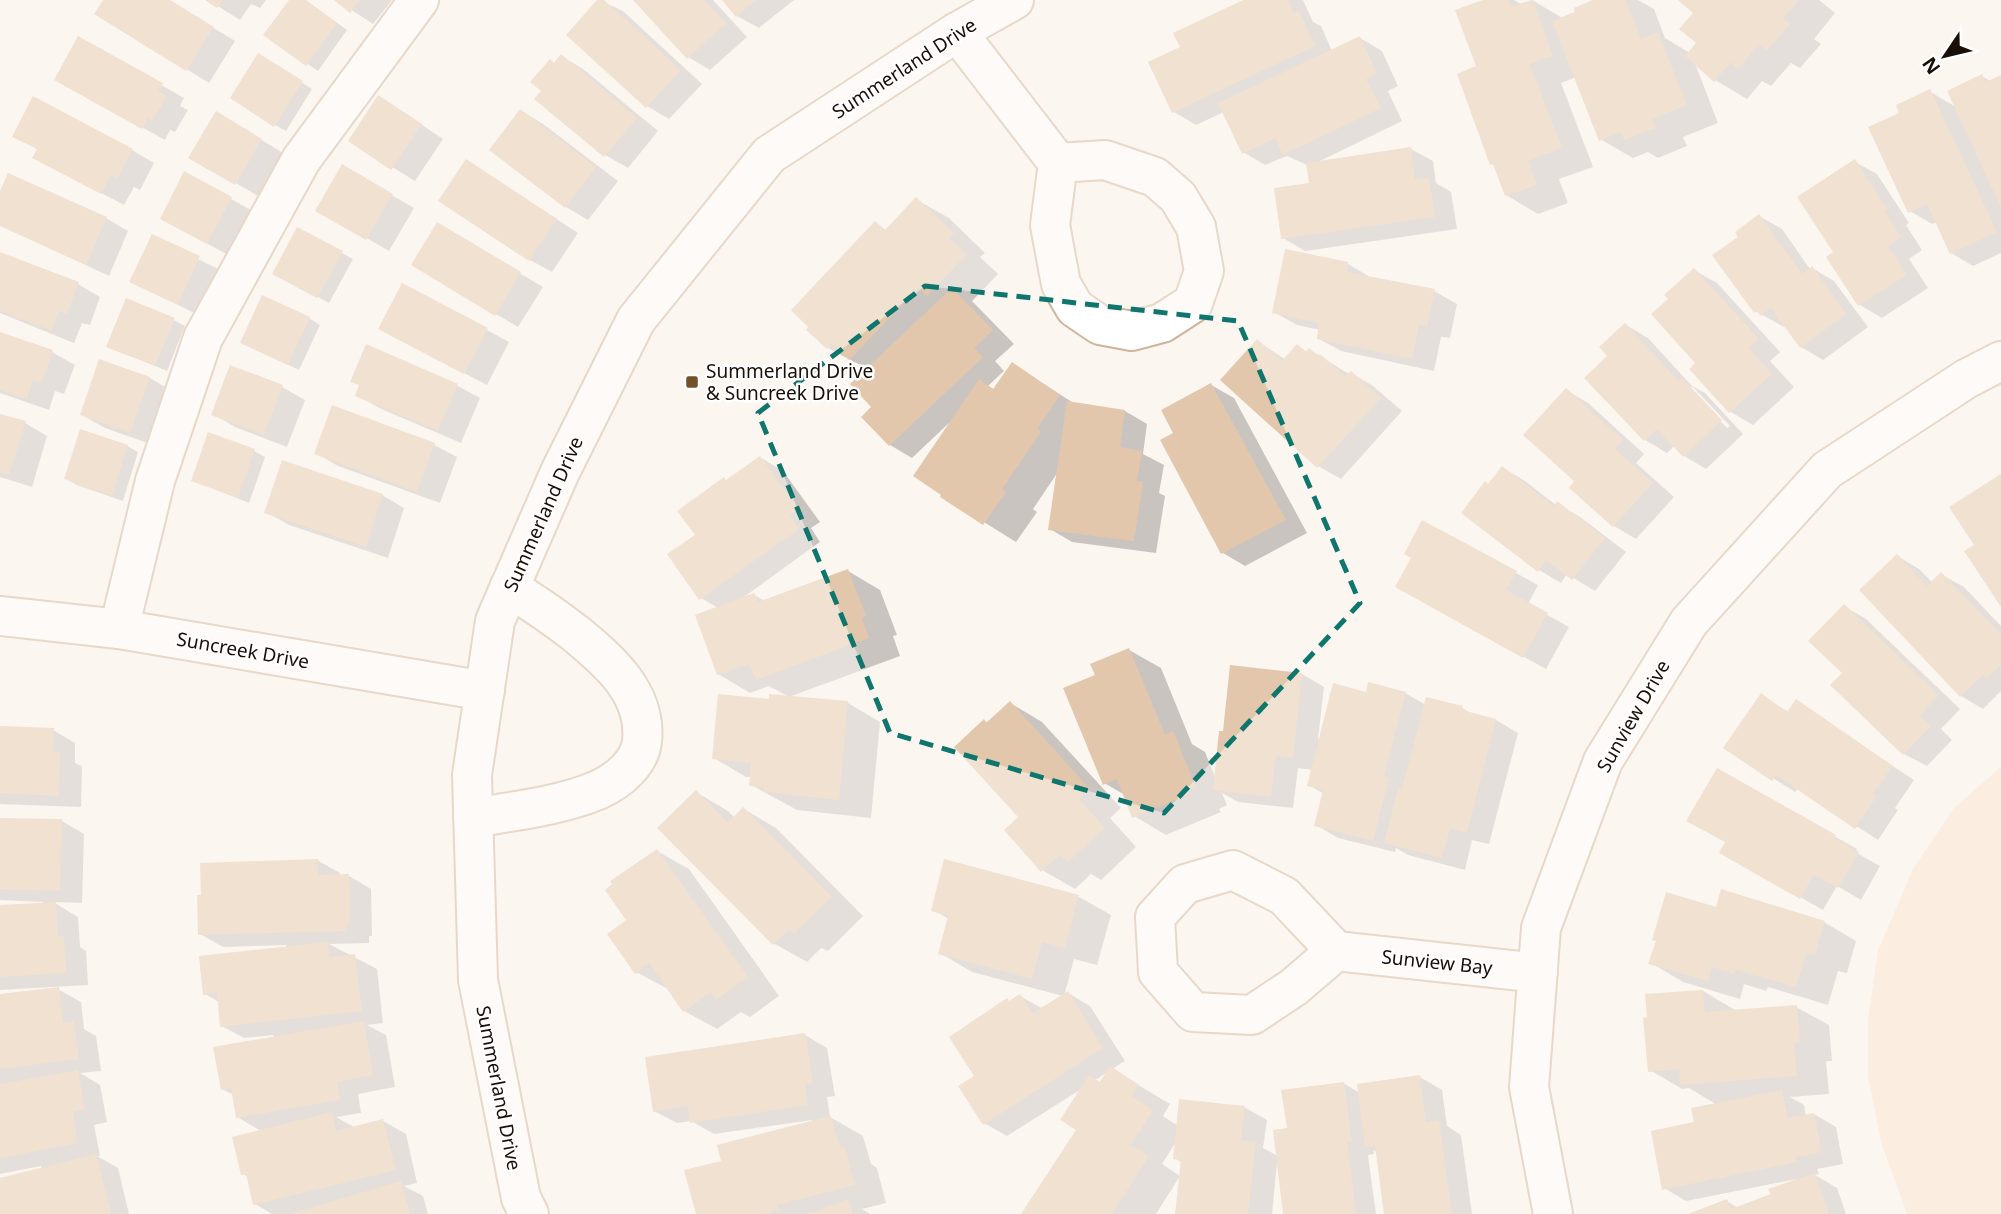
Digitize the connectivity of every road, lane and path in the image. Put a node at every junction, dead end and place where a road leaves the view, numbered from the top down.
1 (419, 0) edge
2 (1014, 0) edge
3 (957, 32) junction
4 (1058, 163) junction
5 (2001, 362) edge
6 (509, 589) junction
7 (0, 616) edge
8 (119, 629) junction
9 (485, 691) junction
10 (473, 818) junction
11 (1336, 951) junction
12 (1538, 972) junction
13 (529, 1214) edge
14 (1553, 1214) edge

1 - 8 street
2 - 3 street, Summerland Drive
3 - 4 street
3 - 6 street, Summerland Drive
4 - 4 street
5 - 12 street, Sunview Drive
6 - 9 street, Summerland Drive
6 - 10 street, Summerland Drive
7 - 8 street, Suncreek Drive
8 - 9 street, Suncreek Drive
9 - 10 street, Summerland Drive
10 - 13 street, Summerland Drive
11 - 11 street
11 - 12 street, Sunview Bay
12 - 14 street, Sunview Drive

